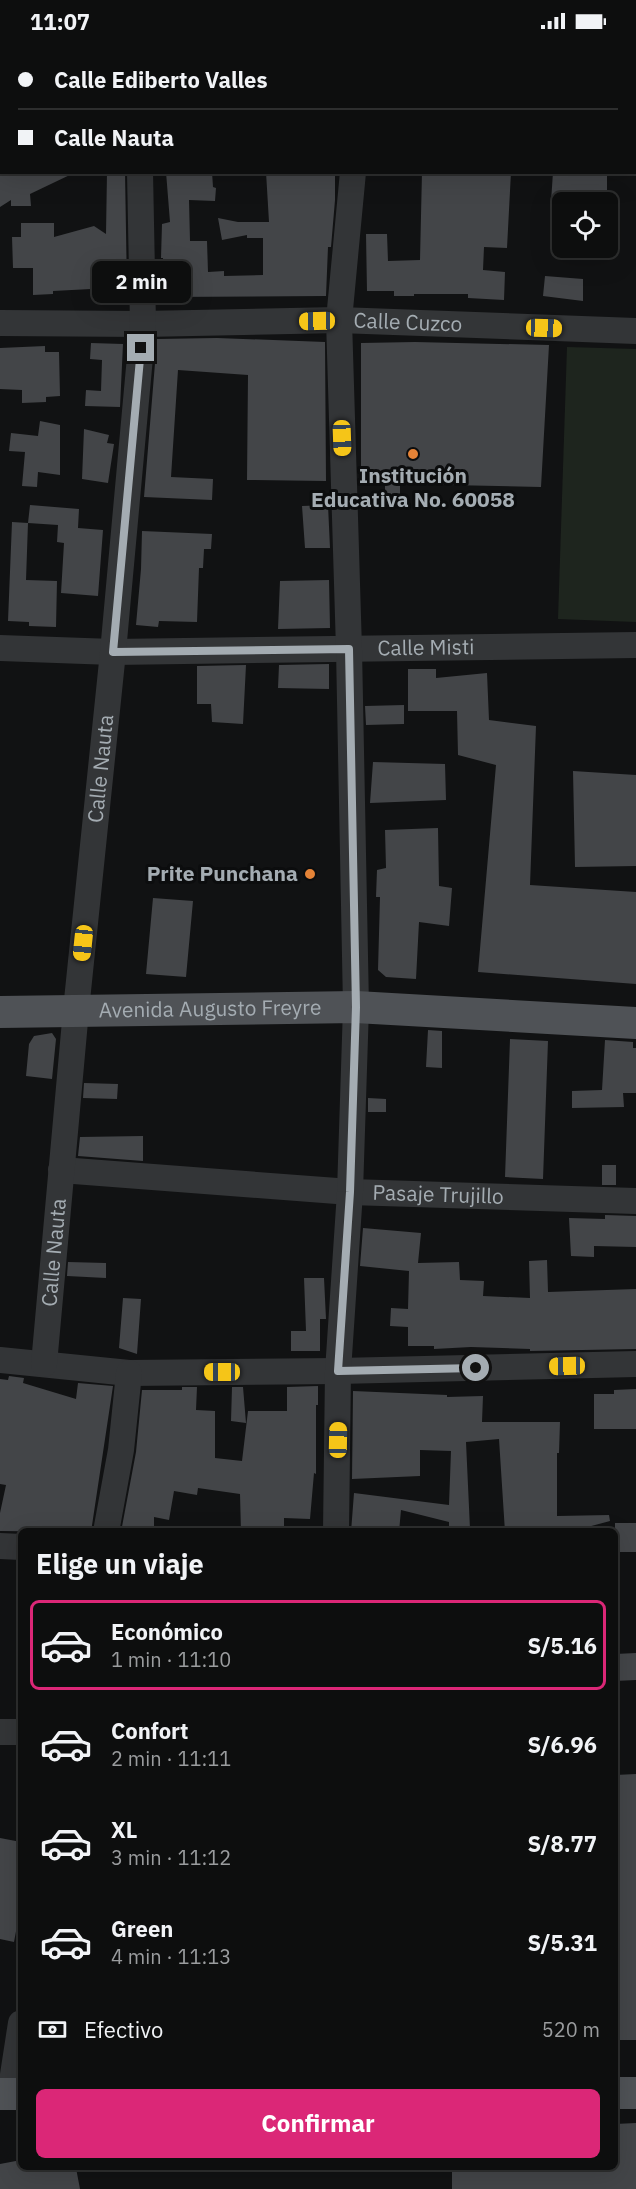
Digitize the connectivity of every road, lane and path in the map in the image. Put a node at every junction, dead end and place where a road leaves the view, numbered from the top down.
1 (141, 174) edge
2 (353, 174) edge
3 (339, 320) junction
4 (0, 323) edge
5 (143, 324) junction
6 (636, 331) edge
7 (636, 645) edge
8 (0, 648) edge
9 (349, 649) junction
10 (113, 652) junction
11 (356, 1007) junction
12 (76, 1010) junction
13 (0, 1012) edge
14 (636, 1023) edge
15 (61, 1170) junction
16 (350, 1192) junction
17 (636, 1201) edge
18 (0, 1360) edge
19 (44, 1364) junction
20 (636, 1364) edge
21 (338, 1371) junction
22 (129, 1373) junction
23 (106, 1528) edge
24 (336, 1528) edge
25 (0, 1546) edge
26 (18, 1547) edge
27 (0, 1732) edge
28 (18, 1732) edge
29 (18, 2041) edge
30 (618, 2074) edge
31 (636, 2074) edge
32 (11, 2084) edge
33 (618, 2093) edge
34 (636, 2093) edge

1 - 5 street, Calle Nauta
2 - 3 street
3 - 5 street, Calle Cuzco
3 - 6 street, Calle Cuzco
3 - 9 street
4 - 5 street, Calle Cuzco
5 - 10 street, Calle Nauta
7 - 9 street, Calle Misti
8 - 10 street, Calle Misti
9 - 10 street, Calle Misti
9 - 11 street
10 - 12 street, Calle Nauta
11 - 12 main road, Avenida Augusto Freyre
11 - 14 main road, Avenida Augusto Freyre
11 - 16 street
12 - 13 main road, Avenida Augusto Freyre
12 - 15 street, Calle Nauta
15 - 16 street, Pasaje Trujillo
15 - 19 street, Calle Nauta
16 - 17 street, Pasaje Trujillo
16 - 21 street
18 - 19 street
19 - 22 street
20 - 21 street
21 - 22 street
21 - 24 street
22 - 23 street
25 - 26 street
27 - 28 street
29 - 32 street
30 - 31 main road
33 - 34 main road

